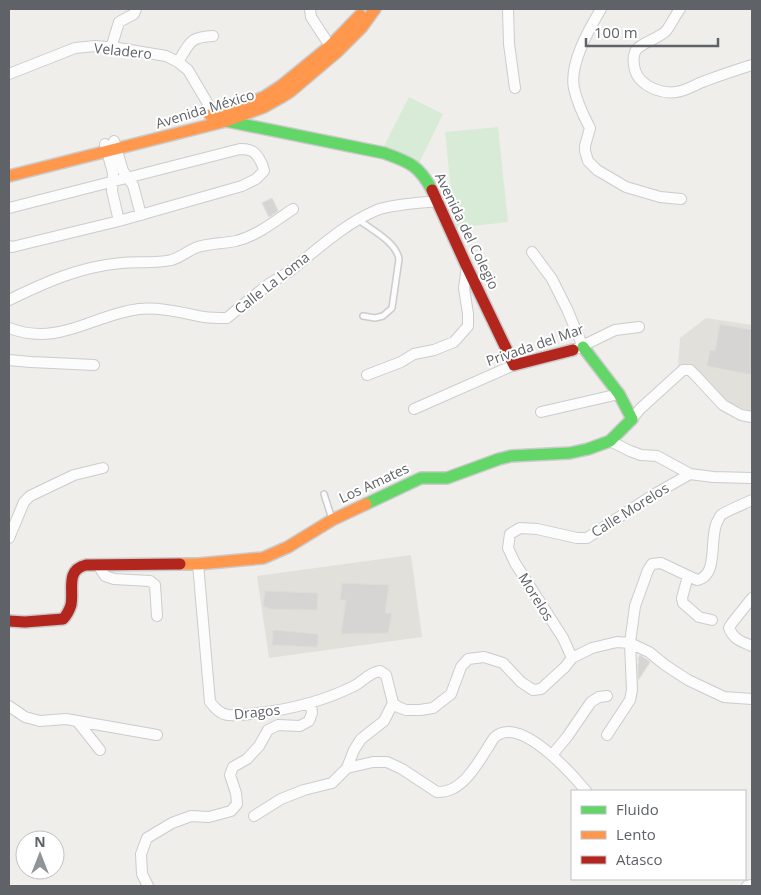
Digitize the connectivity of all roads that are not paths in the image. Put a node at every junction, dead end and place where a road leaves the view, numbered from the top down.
1 (136, 9) edge
2 (310, 9) edge
3 (365, 9) edge
4 (375, 9) edge
5 (508, 9) edge
6 (601, 9) edge
7 (680, 9) edge
8 (213, 36) dead end
9 (330, 46) junction
10 (111, 48) junction
11 (178, 62) junction
12 (752, 65) edge
13 (9, 74) edge
14 (515, 88) dead end
15 (214, 114) junction
16 (226, 121) junction
17 (111, 146) junction
18 (9, 169) edge
19 (9, 176) edge
20 (128, 178) junction
21 (113, 182) junction
22 (681, 200) dead end
23 (438, 201) junction
24 (9, 208) edge
25 (293, 209) dead end
26 (141, 214) junction
27 (359, 219) junction
28 (120, 221) junction
29 (9, 246) edge
30 (532, 252) dead end
31 (467, 268) junction
32 (9, 300) edge
33 (363, 316) dead end
34 (639, 327) dead end
35 (9, 328) edge
36 (578, 348) junction
37 (9, 360) edge
38 (94, 365) dead end
39 (514, 365) junction
40 (367, 374) dead end
41 (619, 394) junction
42 (414, 409) dead end
43 (541, 412) dead end
44 (752, 417) edge
45 (632, 419) junction
46 (610, 440) junction
47 (103, 468) dead end
48 (690, 474) junction
49 (752, 478) edge
50 (324, 494) dead end
51 (752, 500) edge
52 (332, 520) junction
53 (510, 534) joint
54 (9, 538) edge
55 (198, 564) junction
56 (98, 565) junction
57 (688, 576) junction
58 (752, 598) edge
59 (157, 616) dead end
60 (712, 620) dead end
61 (9, 621) edge
62 (630, 643) junction
63 (752, 646) edge
64 (572, 658) junction
65 (608, 696) dead end
66 (752, 699) edge
67 (311, 703) junction
68 (393, 703) junction
69 (9, 706) edge
70 (77, 721) junction
71 (157, 735) dead end
72 (607, 735) dead end
73 (100, 750) dead end
74 (552, 755) junction
75 (347, 768) junction
76 (585, 790) edge
77 (254, 816) dead end
78 (752, 885) edge
79 (148, 886) edge
80 (747, 886) edge

1 - 10 street
2 - 9 street
3 - 9 street, Avenida México
4 - 16 street, Avenida México
5 - 14 street
6 - 22 street
7 - 12 street
8 - 11 street
9 - 15 street, Avenida México
10 - 11 street, Veladero
10 - 13 street, Veladero
11 - 15 street
15 - 16 street, Avenida del Colegio
15 - 17 street, Avenida México
16 - 17 street, Avenida México
16 - 23 street, Avenida del Colegio
17 - 18 street, Avenida México
17 - 19 street, Avenida México
17 - 20 street
17 - 21 street
20 - 21 street
20 - 26 street
20 - 26 street
21 - 24 street
21 - 28 street
23 - 27 street, Calle La Loma
23 - 31 street, Avenida del Colegio
25 - 32 street
26 - 28 street
27 - 33 lane
27 - 35 street, Calle La Loma
28 - 29 street
30 - 36 street
31 - 39 street, Avenida del Colegio
31 - 40 street
34 - 36 street, Privada del Mar
36 - 39 street, Privada del Mar
36 - 41 street
37 - 38 street
39 - 42 street, Privada del Mar
41 - 43 street
41 - 45 street
44 - 45 street, Los Amates
45 - 46 street, Los Amates
46 - 48 street
46 - 52 street, Los Amates
47 - 54 street
48 - 49 street
48 - 53 street, Calle Morelos
50 - 52 lane
51 - 57 street
52 - 55 street, Los Amates
53 - 64 street, Morelos
55 - 56 street, Los Amates
55 - 67 street, Dragos
56 - 59 street
56 - 61 street, Los Amates
57 - 60 street
57 - 62 street
58 - 63 street
62 - 64 street
62 - 66 street
62 - 72 street
64 - 68 street
65 - 74 street
67 - 68 street, Dragos
67 - 79 street
68 - 75 street
69 - 70 street
70 - 71 street
70 - 73 street
74 - 75 street
74 - 76 street
75 - 77 street
78 - 80 street

